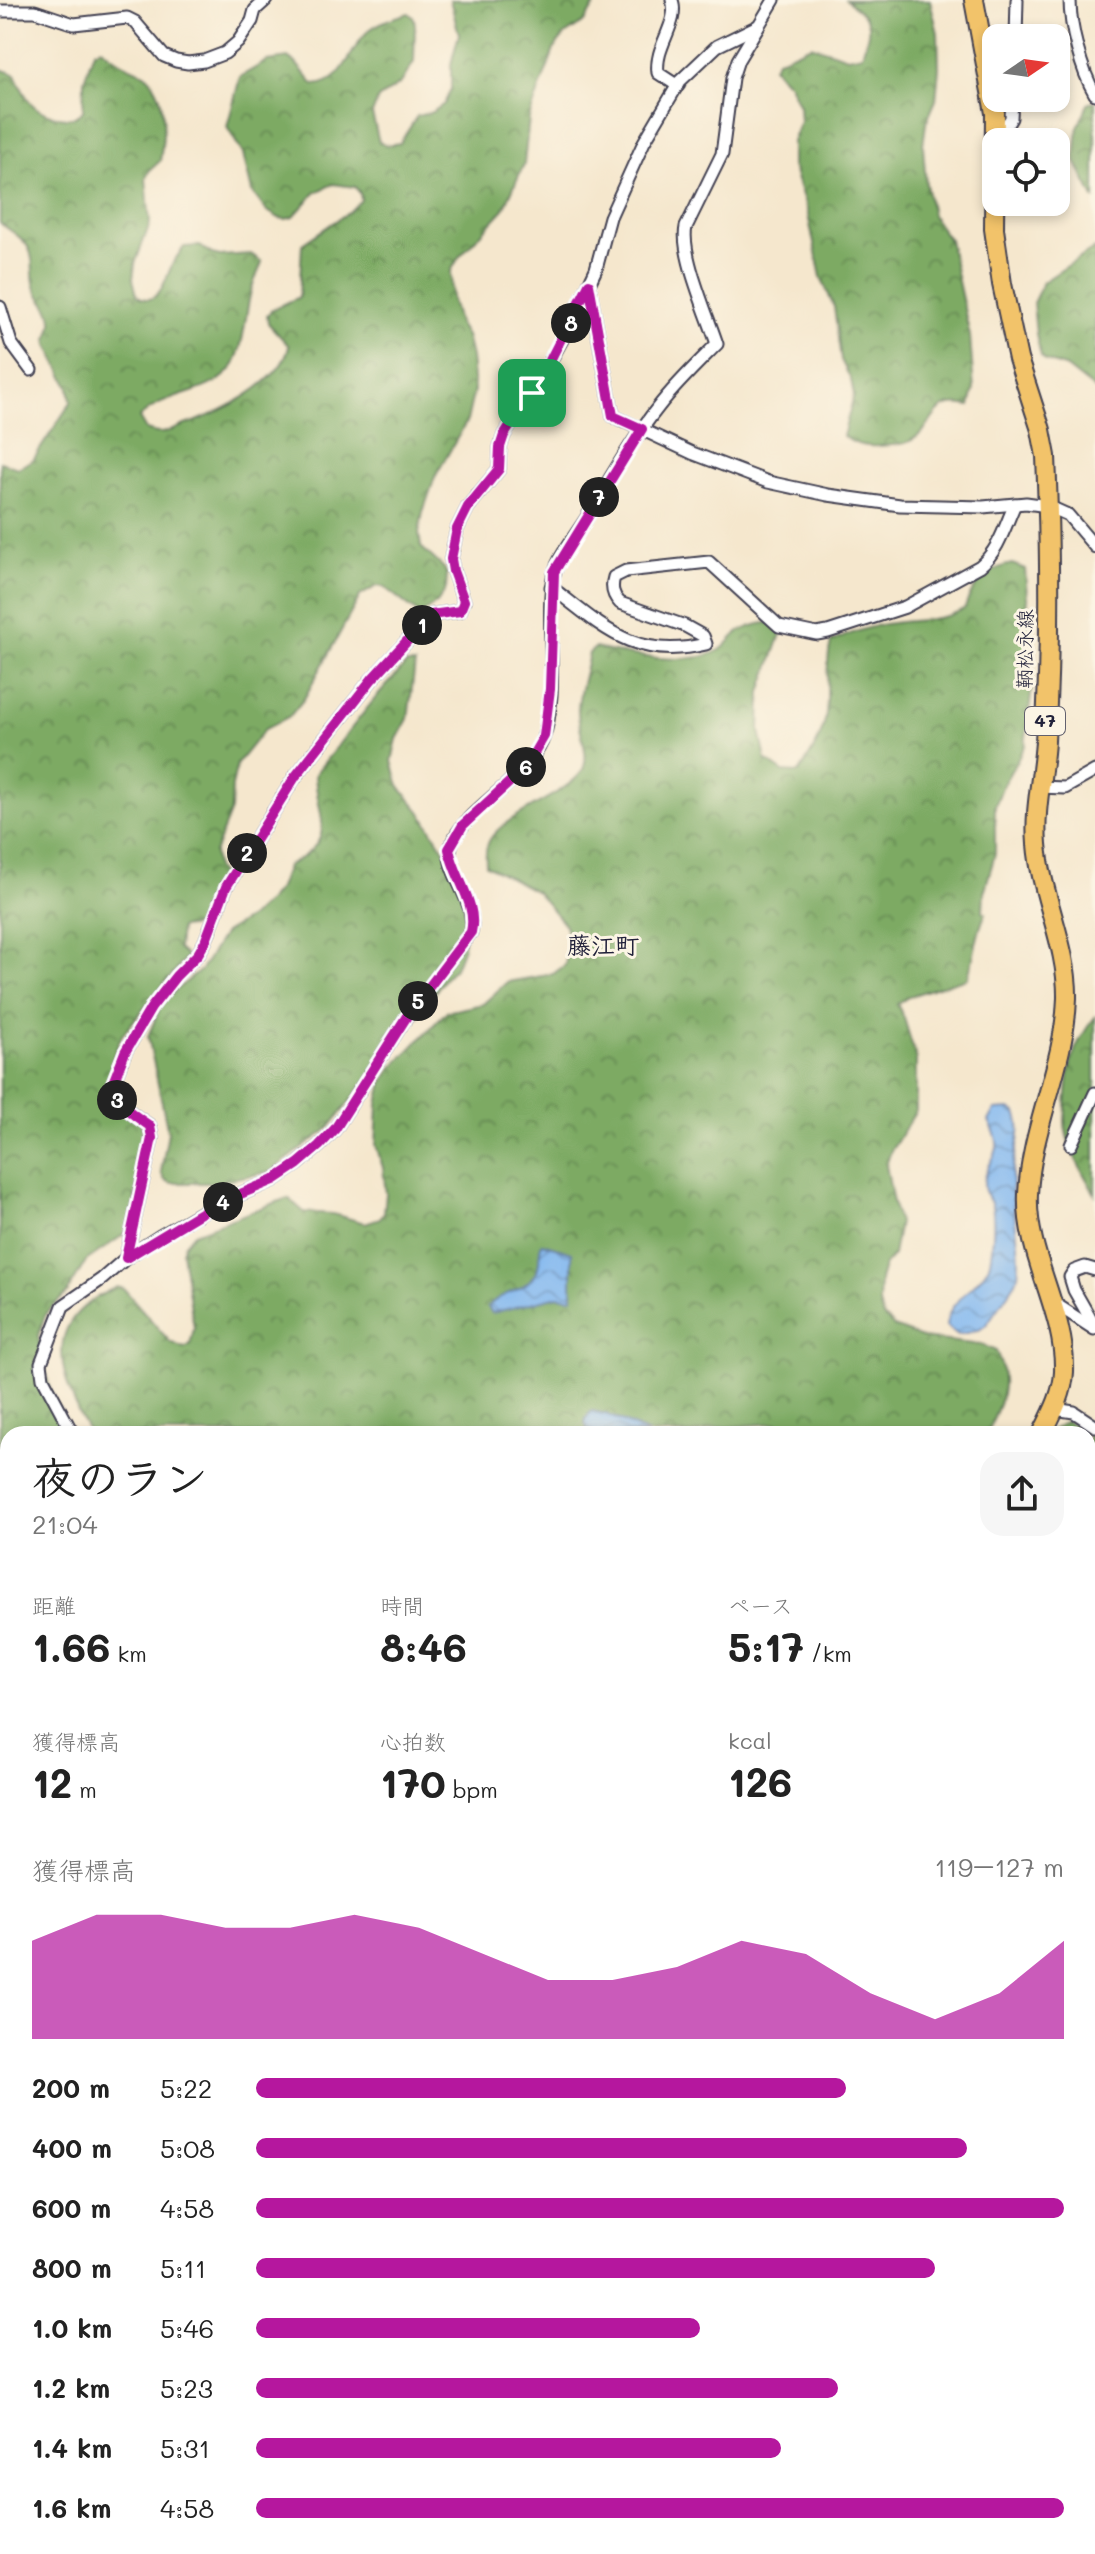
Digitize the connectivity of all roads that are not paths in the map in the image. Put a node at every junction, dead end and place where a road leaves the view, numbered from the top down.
1 (266, 0) edge
2 (672, 0) edge
3 (774, 0) edge
4 (974, 0) edge
5 (1017, 0) edge
6 (1070, 0) edge
7 (0, 11) edge
8 (1016, 24) edge
9 (758, 26) junction
10 (678, 86) junction
11 (1095, 94) edge
12 (995, 128) edge
13 (994, 216) edge
14 (589, 284) junction
15 (0, 307) edge
16 (31, 370) dead end
17 (642, 429) junction
18 (1015, 504) junction
19 (1048, 506) junction
20 (1095, 547) edge
21 (551, 587) junction
22 (1095, 771) edge
23 (1039, 787) junction
24 (1095, 1093) edge
25 (1071, 1145) dead end
26 (126, 1258) junction
27 (1095, 1270) edge
28 (1050, 1301) junction
29 (1095, 1328) edge
30 (1059, 1397) junction
31 (69, 1426) edge
32 (1046, 1426) edge
33 (1095, 1426) edge

1 - 7 street
2 - 10 street
3 - 9 street
4 - 12 main road, 鞆松永線 / 47
5 - 8 street
6 - 11 street
9 - 10 street
9 - 17 street
10 - 14 street
13 - 19 main road, 鞆松永線 / 47
14 - 17 street
14 - 26 street
15 - 16 street
17 - 18 street
17 - 21 street
18 - 19 street
18 - 21 street
19 - 20 street
19 - 23 main road, 鞆松永線 / 47
21 - 26 street
22 - 23 street
23 - 28 main road, 鞆松永線 / 47
24 - 25 street
26 - 31 street
27 - 29 street
28 - 29 street
28 - 30 main road, 鞆松永線 / 47
30 - 32 main road, 鞆松永線 / 47
30 - 33 street

